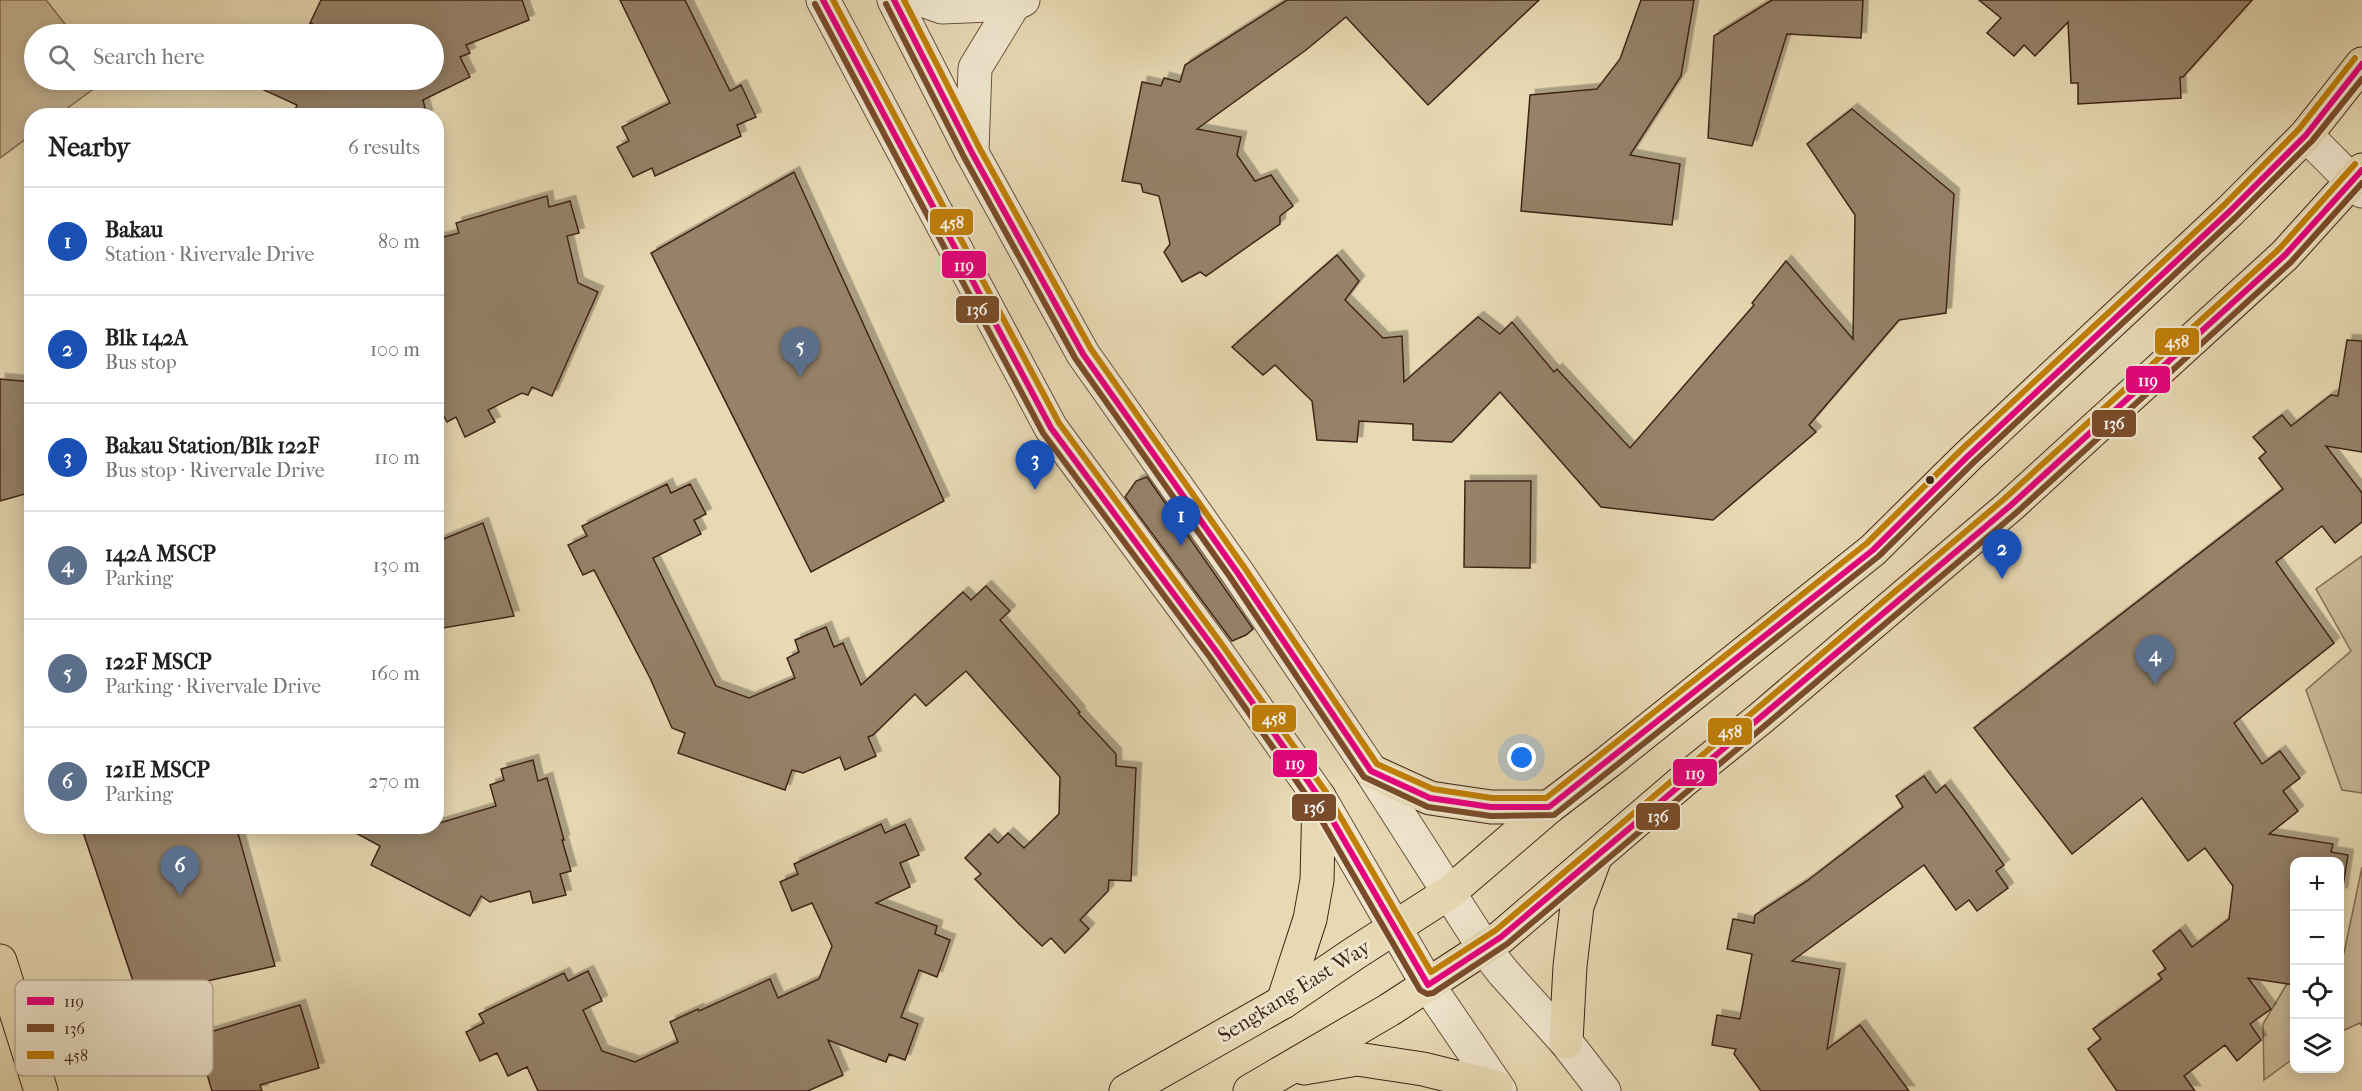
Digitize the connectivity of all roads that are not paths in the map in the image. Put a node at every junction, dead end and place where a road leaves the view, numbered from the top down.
1 (823, 0) edge
2 (894, 0) edge
3 (922, 0) edge
4 (1019, 2) edge
5 (2362, 64) edge
6 (2306, 135) junction
7 (972, 153) junction
8 (2358, 180) edge
9 (1371, 771) junction
10 (1319, 797) junction
11 (1549, 807) junction
12 (1595, 856) junction
13 (1450, 892) junction
14 (1396, 928) junction
15 (1485, 949) junction
16 (0, 961) edge
17 (1428, 985) junction
18 (1282, 1002) junction
19 (15, 1010) edge
20 (1566, 1042) junction
21 (1285, 1071) junction
22 (35, 1076) edge
23 (1498, 1089) edge
24 (40, 1091) edge
25 (1126, 1091) edge
26 (1250, 1091) edge
27 (1604, 1091) edge

1 - 10 street
2 - 7 street
3 - 4 street
4 - 7 street
5 - 6 main road, Sengkang East Way
6 - 8 street
6 - 11 main road, Sengkang East Way
7 - 9 street
8 - 12 main road
9 - 11 main road
9 - 13 street
10 - 14 street
10 - 18 main road
11 - 13 main road, Sengkang East Way
12 - 15 main road
12 - 20 main road
13 - 14 main road, Sengkang East Way
13 - 15 street
14 - 17 street
14 - 18 main road, Sengkang East Way
15 - 17 main road
15 - 20 street
16 - 19 main road
17 - 21 main road
17 - 23 street
18 - 25 main road, Sengkang East Way
20 - 27 street
21 - 23 main road
21 - 26 main road
22 - 24 main road

